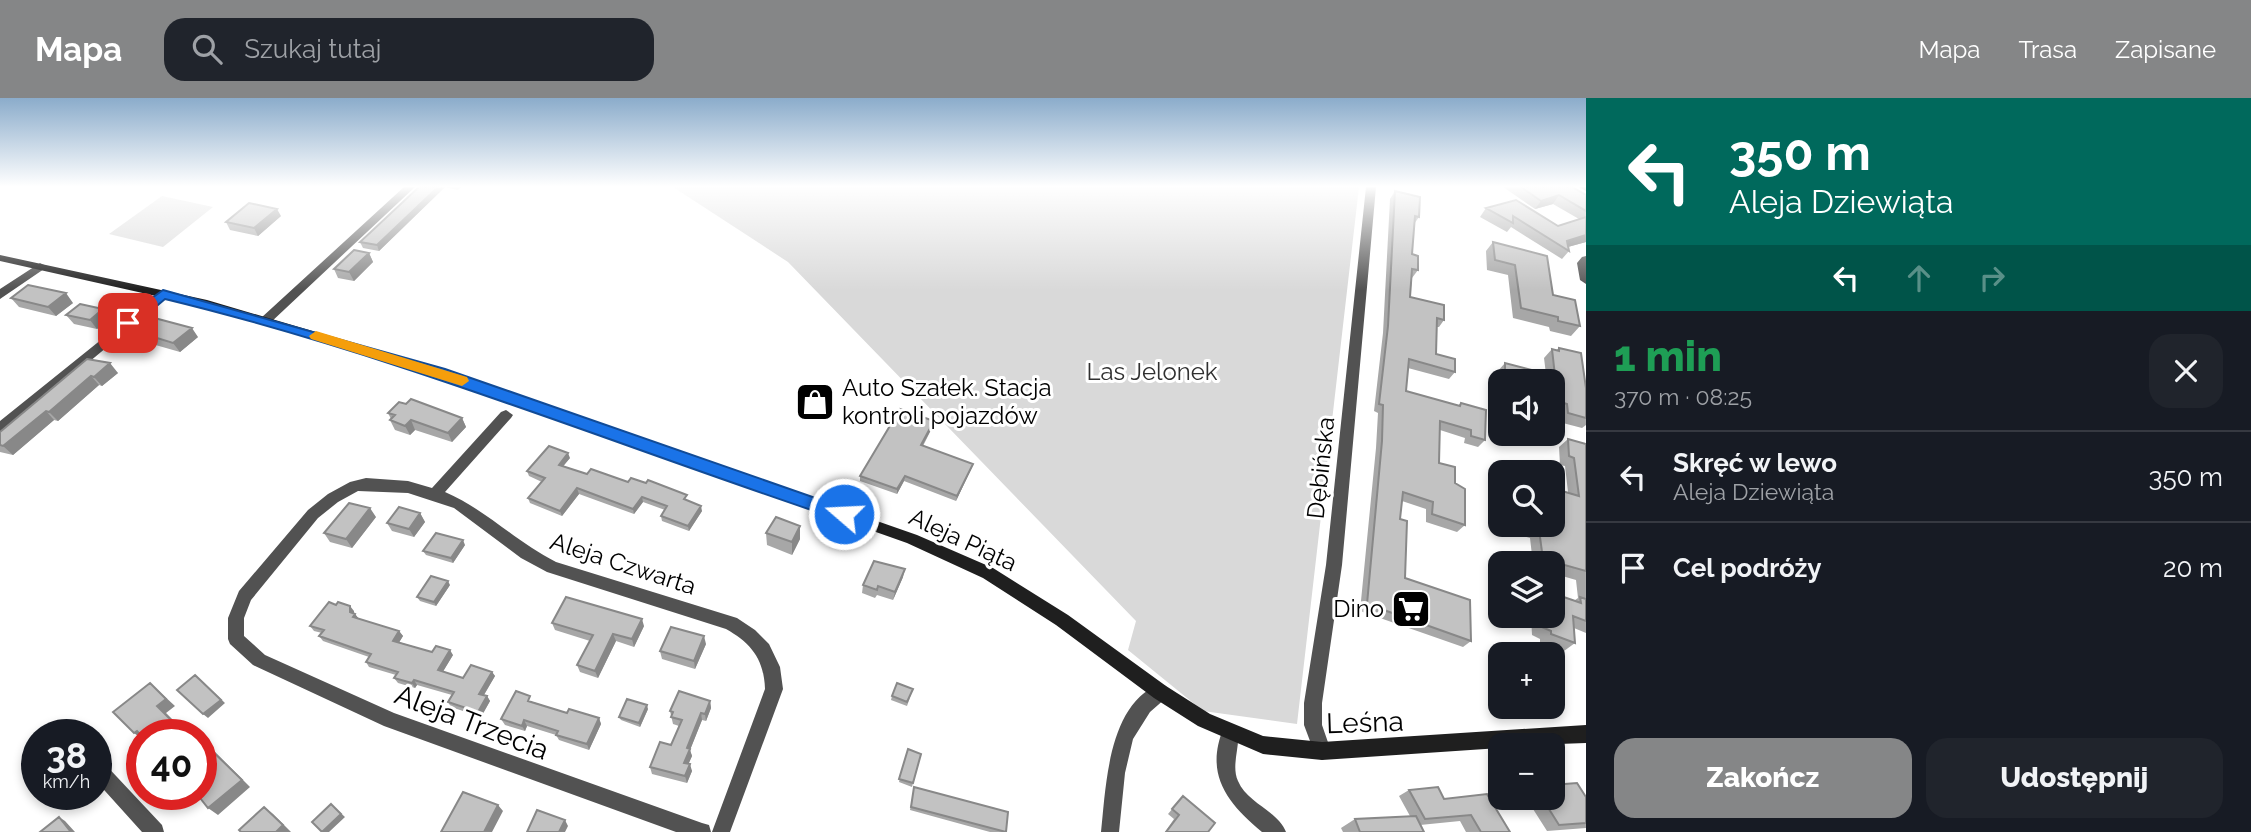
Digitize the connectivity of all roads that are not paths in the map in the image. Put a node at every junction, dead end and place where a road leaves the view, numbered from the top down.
1 (373, 221) edge
2 (1368, 221) edge
3 (0, 258) edge
4 (1586, 259) edge
5 (40, 267) junction
6 (1586, 280) edge
7 (163, 294) junction
8 (0, 295) edge
9 (265, 321) junction
10 (506, 415) dead end
11 (0, 428) edge
12 (435, 494) junction
13 (236, 639) joint
14 (1160, 692) junction
15 (1230, 733) junction
16 (1586, 734) edge
17 (1322, 751) junction
18 (112, 785) edge
19 (155, 832) edge
20 (702, 832) edge
21 (721, 832) edge
22 (1110, 832) edge
23 (1277, 832) edge

1 - 9 street
2 - 17 street, Dębińska
3 - 5 street, Aleja Piąta
4 - 6 street
5 - 7 street, Aleja Piąta
5 - 8 street
7 - 9 street, Aleja Piąta
7 - 11 street
9 - 14 street, Aleja Piąta
10 - 12 street
12 - 13 street, Aleja Czwarta
12 - 21 street, Aleja Czwarta
13 - 20 street, Aleja Trzecia
14 - 15 street, Leśna
14 - 22 street
15 - 17 street, Leśna
15 - 23 street
16 - 17 street, Leśna
18 - 19 street

